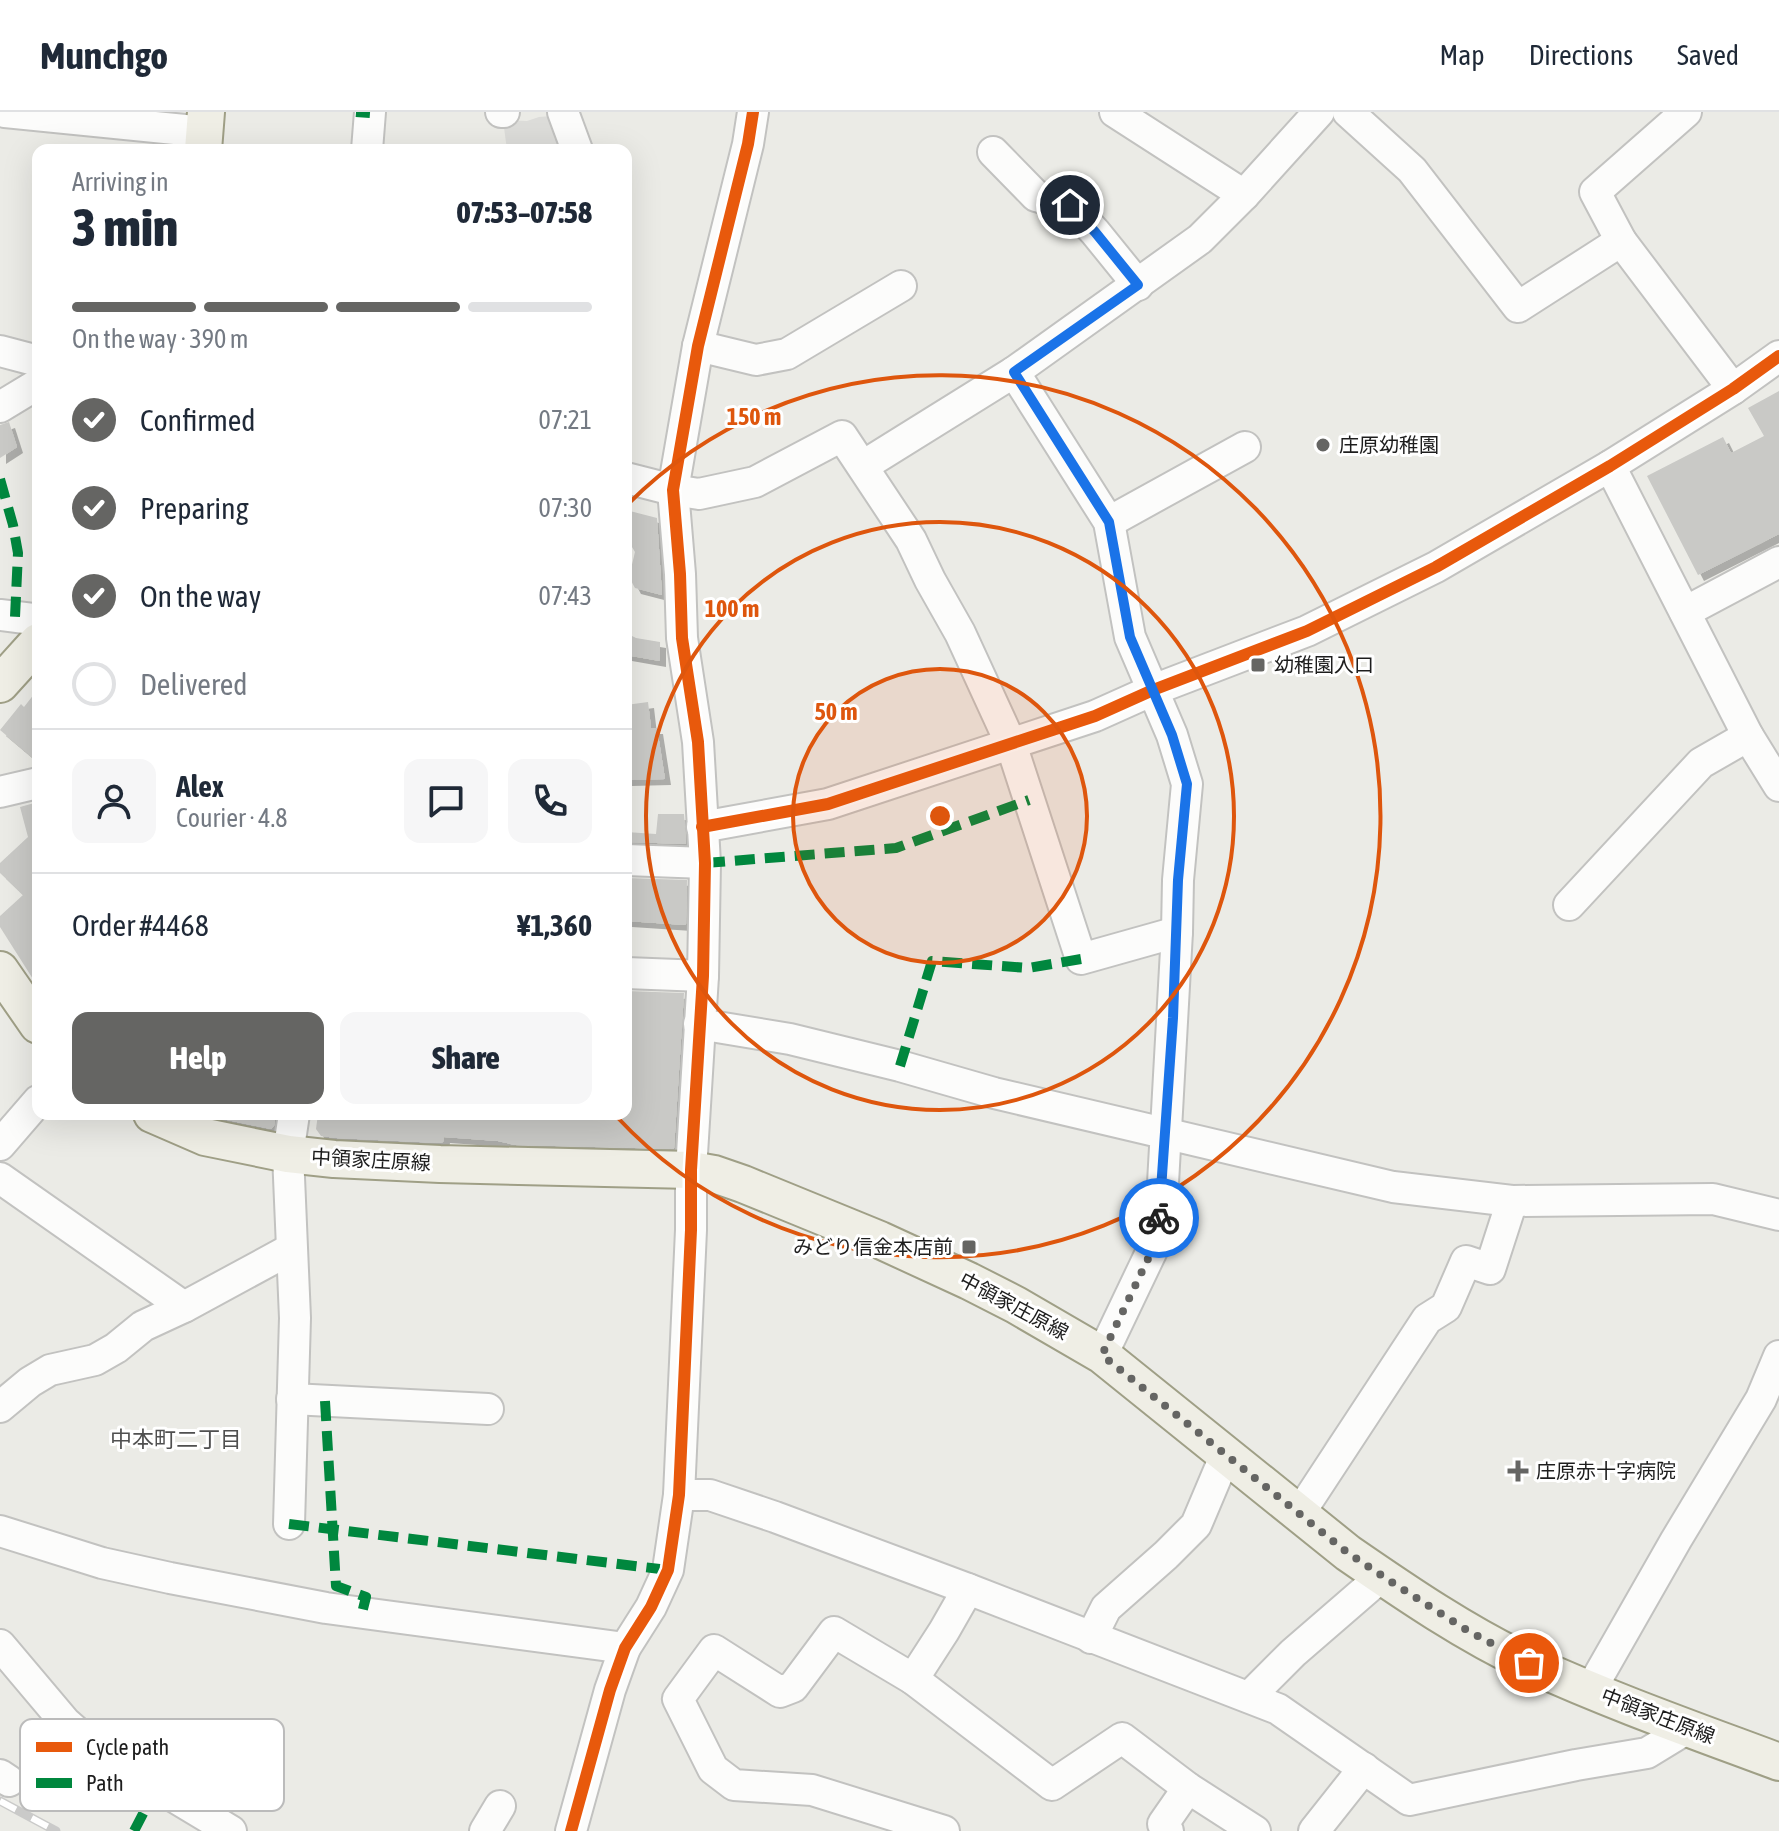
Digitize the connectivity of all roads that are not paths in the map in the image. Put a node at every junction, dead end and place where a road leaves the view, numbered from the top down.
1 (5, 112) edge
2 (370, 112) edge
3 (563, 112) edge
4 (753, 112) edge
5 (1115, 112) edge
6 (1319, 112) edge
7 (1348, 112) edge
8 (1686, 112) edge
9 (205, 131) edge
10 (367, 144) edge
11 (575, 144) edge
12 (993, 152) dead end
13 (1244, 195) junction
14 (1621, 241) junction
15 (1138, 285) junction
16 (901, 286) dead end
17 (698, 346) junction
18 (0, 351) edge
19 (1779, 356) edge
20 (32, 359) edge
21 (1014, 372) junction
22 (32, 388) edge
23 (1733, 389) junction
24 (0, 407) edge
25 (1245, 447) dead end
26 (863, 466) junction
27 (1610, 466) junction
28 (632, 480) edge
29 (673, 490) junction
30 (1109, 522) junction
31 (1779, 562) edge
32 (1685, 612) junction
33 (0, 615) edge
34 (32, 619) edge
35 (32, 649) edge
36 (0, 684) edge
37 (1153, 690) junction
38 (1748, 736) junction
39 (1011, 744) junction
40 (32, 784) edge
41 (1779, 786) edge
42 (0, 792) edge
43 (702, 827) junction
44 (632, 860) edge
45 (705, 863) junction
46 (1569, 905) dead end
47 (1177, 932) junction
48 (0, 970) edge
49 (632, 973) edge
50 (703, 976) junction
51 (32, 1016) edge
52 (699, 1024) junction
53 (32, 1108) edge
54 (166, 1120) edge
55 (293, 1120) edge
56 (1166, 1132) junction
57 (0, 1145) edge
58 (288, 1154) junction
59 (691, 1170) junction
60 (0, 1178) edge
61 (1512, 1201) junction
62 (1779, 1215) edge
63 (291, 1249) junction
64 (184, 1307) junction
65 (1102, 1355) junction
66 (1779, 1356) edge
67 (292, 1399) junction
68 (0, 1407) edge
69 (488, 1409) dead end
70 (1226, 1454) junction
71 (679, 1495) junction
72 (1299, 1514) junction
73 (289, 1524) dead end
74 (0, 1531) edge
75 (1382, 1576) junction
76 (968, 1589) junction
77 (1091, 1638) junction
78 (0, 1645) edge
79 (625, 1648) junction
80 (913, 1679) junction
81 (1591, 1689) junction
82 (1249, 1697) junction
83 (62, 1719) edge
84 (1688, 1728) junction
85 (1779, 1762) edge
86 (1364, 1768) junction
87 (1188, 1788) junction
88 (198, 1811) edge
89 (231, 1831) edge
90 (571, 1831) edge
91 (944, 1831) edge
92 (1168, 1831) edge
93 (1255, 1831) edge
94 (1314, 1831) edge

1 - 9 street
2 - 10 street
3 - 11 street
4 - 17 street
5 - 13 street
6 - 13 street
7 - 14 street
8 - 14 street
12 - 15 street
13 - 15 street
14 - 23 street
15 - 21 street
16 - 17 street
17 - 29 street
18 - 20 street
19 - 23 street
21 - 26 street
21 - 30 street
22 - 24 street
23 - 27 street
25 - 30 street
26 - 29 street
26 - 39 street
27 - 32 street
27 - 37 street
28 - 29 street
29 - 43 street
30 - 37 street
31 - 32 street
32 - 38 street
33 - 34 street
35 - 36 main road
37 - 39 street
37 - 47 street
38 - 41 street
38 - 46 street
39 - 43 street
39 - 47 street
40 - 42 street
43 - 45 street
44 - 45 street
45 - 50 street
47 - 56 street
48 - 51 main road
49 - 50 street
50 - 52 street
52 - 56 street
52 - 59 street
53 - 57 street
54 - 58 main road, 中領家庄原線
55 - 58 street
56 - 61 street
56 - 65 street
58 - 59 main road, 中領家庄原線
58 - 63 street
59 - 65 main road, 中領家庄原線
59 - 71 street
60 - 64 street
61 - 62 street
61 - 72 street
63 - 64 street
63 - 67 street
64 - 68 street
65 - 70 main road, 中領家庄原線
66 - 81 street
67 - 69 street
67 - 73 street
70 - 72 main road, 中領家庄原線
70 - 77 street
71 - 76 street
71 - 79 street
72 - 75 main road, 中領家庄原線
74 - 79 street
75 - 81 main road, 中領家庄原線
75 - 82 street
76 - 77 street
76 - 80 street
77 - 82 street
78 - 83 street
79 - 90 street
80 - 87 street
80 - 91 street
81 - 84 main road, 中領家庄原線
82 - 86 street
84 - 85 main road, 中領家庄原線
84 - 86 street
86 - 94 street
87 - 92 street
87 - 93 street
88 - 89 street

